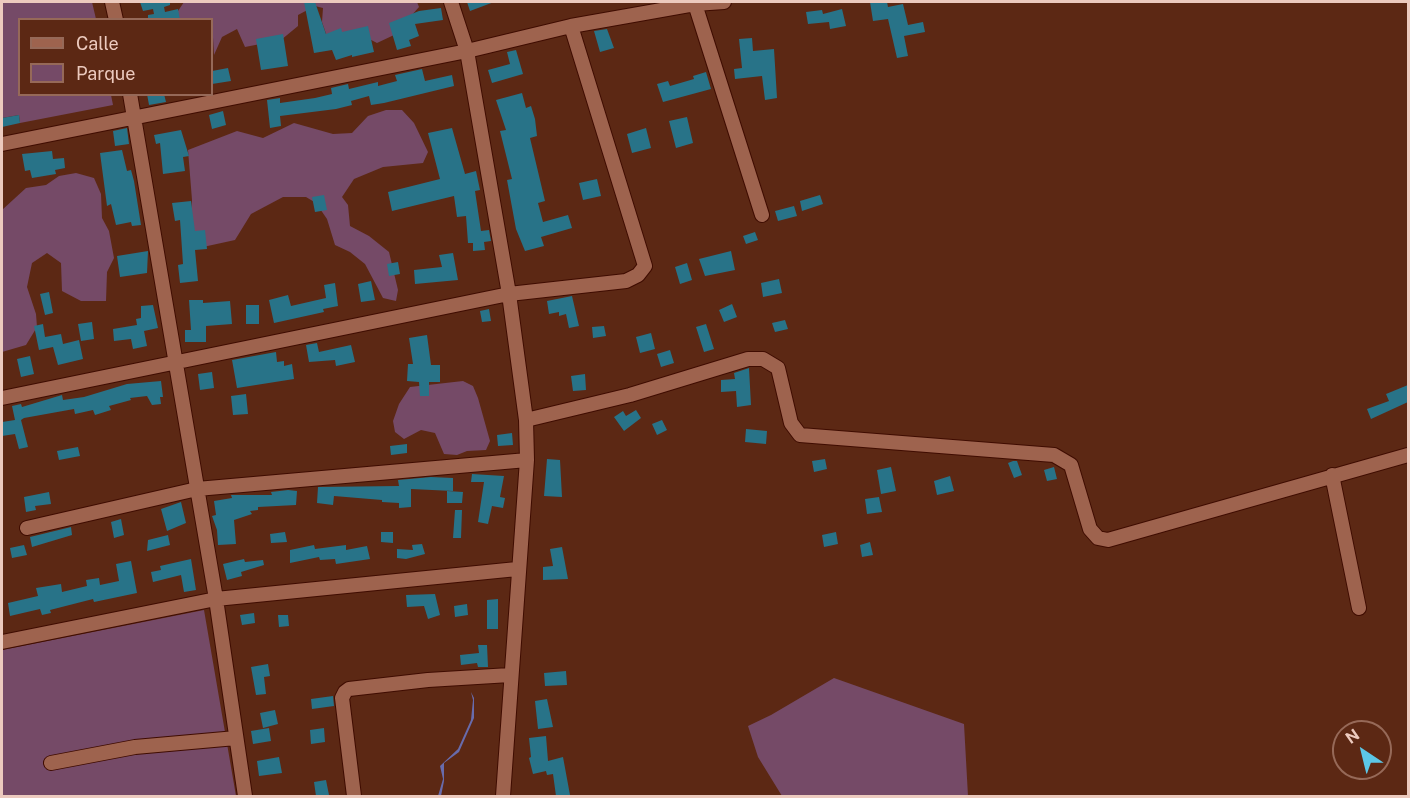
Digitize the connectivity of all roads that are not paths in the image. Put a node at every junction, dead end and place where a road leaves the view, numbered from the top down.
1 (112, 2) edge
2 (451, 2) edge
3 (724, 2) edge
4 (694, 3) edge
5 (116, 18) edge
6 (571, 26) junction
7 (467, 51) junction
8 (130, 96) edge
9 (134, 117) junction
10 (2, 144) edge
11 (762, 215) dead end
12 (509, 294) junction
13 (177, 363) junction
14 (2, 399) edge
15 (526, 420) junction
16 (1408, 455) edge
17 (527, 460) junction
18 (1332, 475) junction
19 (197, 489) junction
20 (27, 528) dead end
21 (517, 569) junction
22 (216, 599) junction
23 (1359, 608) dead end
24 (2, 642) edge
25 (510, 675) junction
26 (236, 738) junction
27 (51, 763) dead end
28 (245, 796) edge
29 (354, 796) edge
30 (503, 796) edge

1 - 5 street
2 - 7 street
3 - 4 street
4 - 6 street
4 - 11 street
6 - 7 street
6 - 12 street
7 - 9 street
7 - 12 street
8 - 9 street
9 - 10 street
9 - 13 street
12 - 13 street
12 - 15 street
13 - 14 street
13 - 19 street
15 - 17 street
15 - 18 street
16 - 18 street
17 - 19 street
17 - 21 street
18 - 23 street
19 - 20 street
19 - 22 street
21 - 22 street
21 - 25 street
22 - 24 street
22 - 26 street
25 - 29 street
25 - 30 street
26 - 27 street
26 - 28 street

